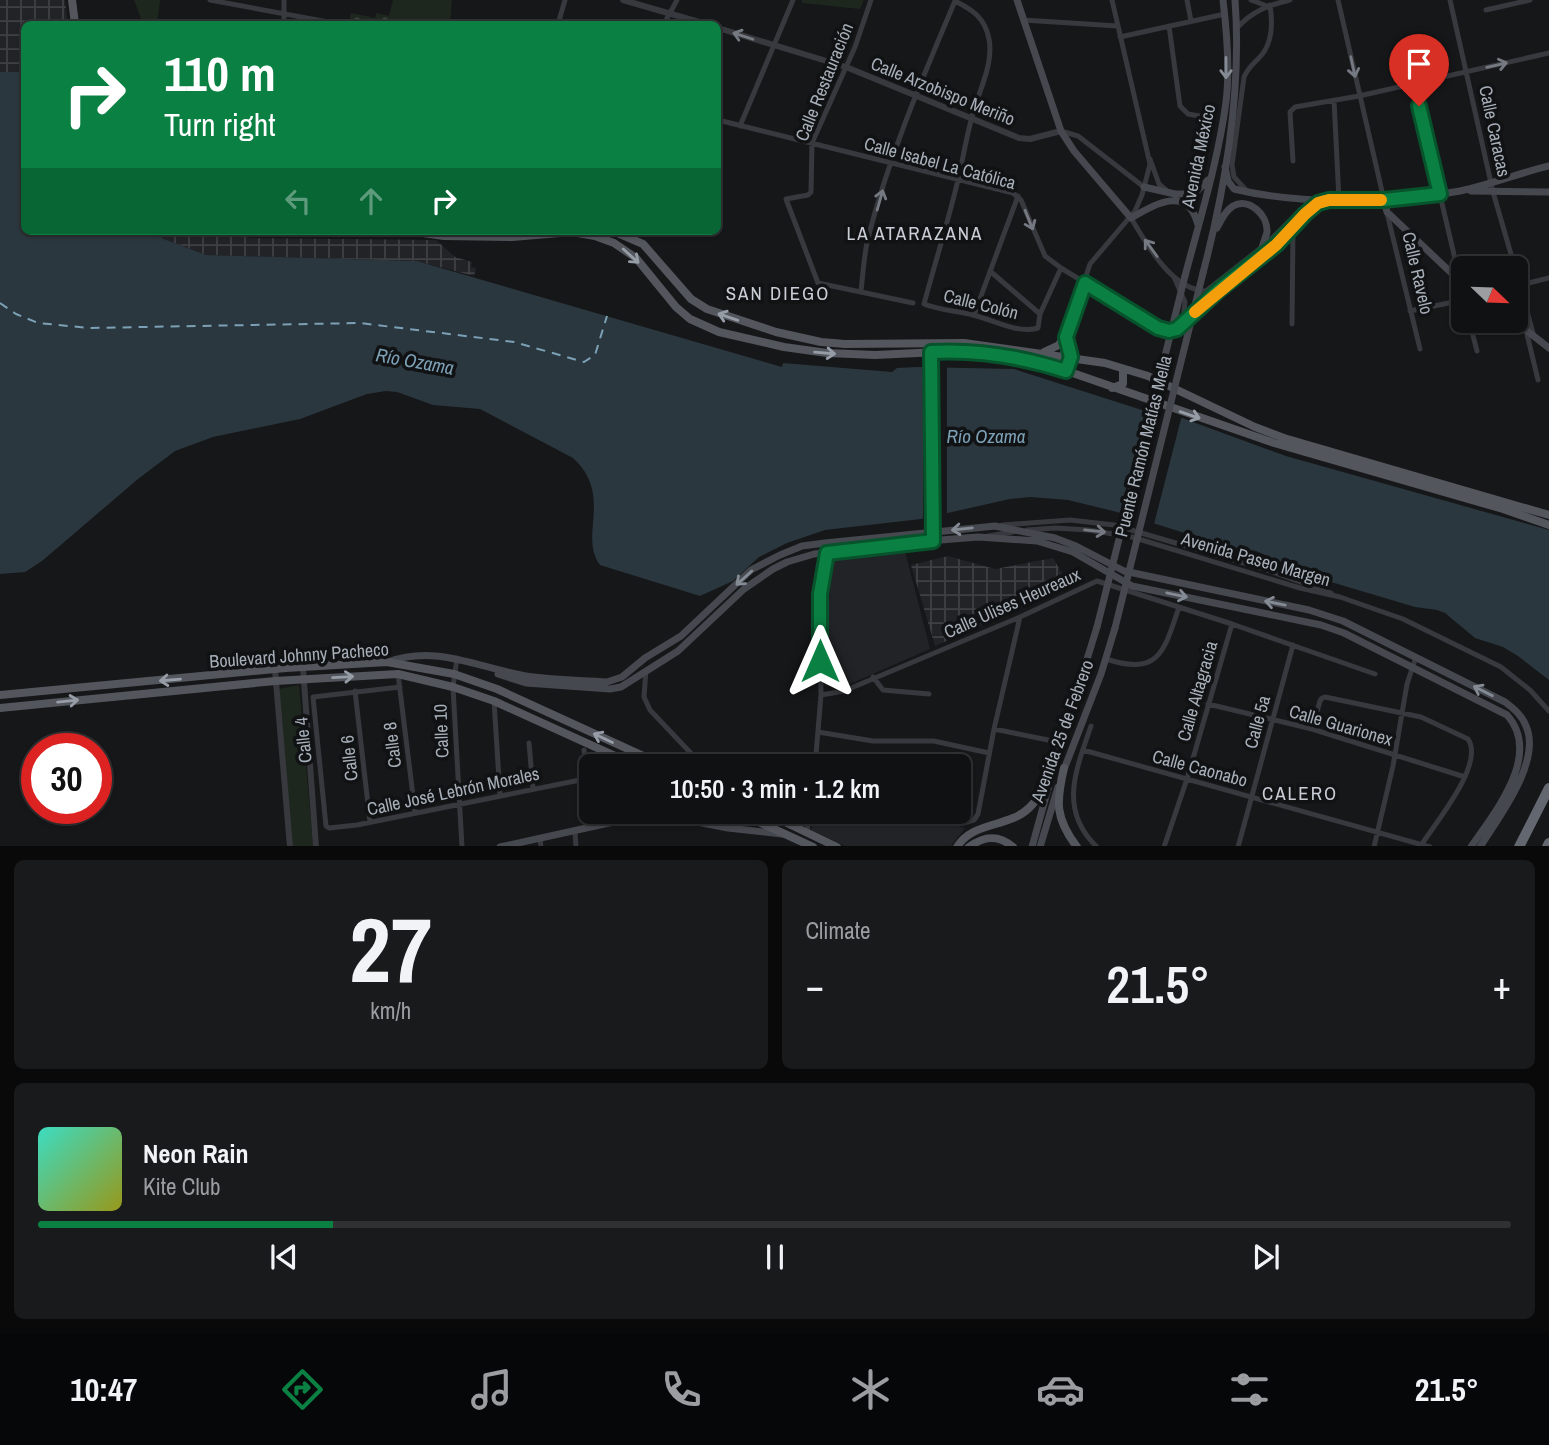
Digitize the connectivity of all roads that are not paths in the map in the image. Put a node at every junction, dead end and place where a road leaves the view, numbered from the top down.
1 (72, 0) edge
2 (210, 0) edge
3 (284, 0) edge
4 (565, 0) edge
5 (623, 0) edge
6 (677, 0) edge
7 (793, 0) edge
8 (871, 0) edge
9 (1017, 0) edge
10 (1112, 0) edge
11 (1186, 0) edge
12 (1223, 0) edge
13 (1235, 0) edge
14 (1251, 0) edge
15 (1290, 0) edge
16 (1338, 0) edge
17 (1450, 0) edge
18 (1530, 0) edge
19 (955, 1) edge
20 (1279, 1) edge
21 (1269, 5) junction
22 (1486, 10) dead end
23 (671, 13) junction
24 (1224, 14) junction
25 (284, 15) junction
26 (1024, 20) junction
27 (75, 21) edge
28 (284, 21) edge
29 (321, 21) edge
30 (559, 21) edge
31 (666, 21) edge
32 (696, 21) edge
33 (1191, 21) junction
34 (1118, 26) junction
35 (1169, 26) junction
36 (1237, 28) junction
37 (721, 29) edge
38 (1120, 37) junction
39 (773, 46) junction
40 (1549, 53) edge
41 (846, 67) junction
42 (1467, 71) junction
43 (1414, 83) junction
44 (914, 95) junction
45 (1359, 96) junction
46 (1335, 100) junction
47 (971, 117) junction
48 (721, 121) edge
49 (740, 126) junction
50 (1061, 131) junction
51 (811, 143) junction
52 (1149, 156) junction
53 (1293, 161) dead end
54 (890, 164) junction
55 (1549, 166) edge
56 (1225, 167) junction
57 (1211, 177) junction
58 (958, 181) junction
59 (1492, 181) junction
60 (1144, 187) junction
61 (1464, 190) junction
62 (1168, 192) junction
63 (1493, 192) junction
64 (1549, 192) edge
65 (1185, 193) junction
66 (1250, 193) junction
67 (1440, 194) junction
68 (1018, 196) junction
69 (1312, 198) junction
70 (1329, 200) junction
71 (1339, 200) junction
72 (1384, 200) junction
73 (1387, 212) junction
74 (1131, 218) junction
75 (1292, 218) junction
76 (1198, 225) junction
77 (1293, 229) junction
78 (440, 235) edge
79 (532, 235) edge
80 (591, 235) edge
81 (622, 235) edge
82 (1212, 239) junction
83 (1262, 247) junction
84 (1455, 256) edge
85 (1511, 256) edge
86 (1061, 268) junction
87 (990, 271) junction
88 (1203, 273) joint
89 (1451, 273) edge
90 (1173, 275) junction
91 (1185, 276) joint
92 (1549, 278) edge
93 (1085, 283) junction
94 (1528, 283) edge
95 (861, 291) junction
96 (1451, 302) edge
97 (913, 303) dead end
98 (1410, 311) junction
99 (1040, 314) junction
100 (974, 315) junction
101 (1528, 318) edge
102 (1292, 324) dead end
103 (1177, 329) junction
104 (1528, 332) edge
105 (1067, 333) junction
106 (1472, 333) edge
107 (1527, 333) edge
108 (1534, 337) junction
109 (932, 341) junction
110 (1549, 348) edge
111 (1420, 349) dead end
112 (1477, 351) dead end
113 (1036, 352) junction
114 (1060, 356) junction
115 (931, 357) junction
116 (1071, 357) junction
117 (1062, 369) junction
118 (1124, 369) junction
119 (1538, 380) dead end
120 (1112, 388) junction
121 (1549, 515) edge
122 (1549, 524) edge
123 (995, 526) junction
124 (1055, 528) junction
125 (1025, 531) junction
126 (933, 537) junction
127 (978, 537) junction
128 (1055, 538) junction
129 (827, 553) junction
130 (1340, 597) junction
131 (1179, 607) junction
132 (1020, 617) junction
133 (1232, 624) junction
134 (1097, 627) joint
135 (1115, 628) joint
136 (1293, 645) junction
137 (457, 657) junction
138 (1416, 657) junction
139 (1106, 659) junction
140 (387, 663) junction
141 (489, 667) junction
142 (1413, 667) junction
143 (303, 668) junction
144 (275, 670) junction
145 (646, 670) junction
146 (398, 674) junction
147 (454, 674) junction
148 (1375, 674) dead end
149 (873, 677) junction
150 (304, 679) junction
151 (275, 681) junction
152 (400, 687) junction
153 (453, 687) junction
154 (355, 691) junction
155 (929, 694) dead end
156 (0, 695) edge
157 (821, 695) junction
158 (494, 701) junction
159 (1208, 704) junction
160 (0, 708) edge
161 (1549, 711) edge
162 (1401, 712) junction
163 (1272, 720) junction
164 (1091, 726) dead end
165 (994, 729) junction
166 (1312, 729) junction
167 (818, 732) junction
168 (1048, 740) dead end
169 (529, 743) dead end
170 (584, 750) dead end
171 (1083, 750) junction
172 (989, 753) junction
173 (611, 754) edge
174 (639, 754) edge
175 (692, 754) edge
176 (816, 754) edge
177 (1058, 754) junction
178 (1395, 754) junction
179 (1064, 768) junction
180 (1465, 777) junction
181 (1187, 779) junction
182 (1549, 788) edge
183 (533, 789) junction
184 (500, 795) junction
185 (1252, 797) junction
186 (458, 803) junction
187 (415, 812) junction
188 (971, 821) edge
189 (370, 822) junction
190 (763, 824) edge
191 (789, 824) edge
192 (808, 824) edge
193 (326, 826) joint
194 (575, 832) junction
195 (1378, 832) junction
196 (807, 833) junction
197 (787, 835) junction
198 (541, 842) edge
199 (1422, 844) junction
200 (510, 845) edge
201 (808, 845) edge
202 (289, 846) edge
203 (316, 846) edge
204 (461, 846) edge
205 (500, 846) edge
206 (576, 846) edge
207 (836, 846) edge
208 (957, 846) edge
209 (969, 846) edge
210 (1013, 846) edge
211 (1032, 846) edge
212 (1040, 846) edge
213 (1077, 846) edge
214 (1097, 846) edge
215 (1164, 846) edge
216 (1238, 846) edge
217 (1374, 846) edge
218 (1430, 846) edge
219 (1471, 846) edge
220 (1480, 846) edge
221 (1519, 846) edge

1 - 27 main road
2 - 25 street
3 - 25 street
4 - 30 street
5 - 23 street
6 - 23 street
7 - 39 street
8 - 41 street, Calle Restauración
9 - 26 main road
10 - 34 street
11 - 33 street
12 - 24 main road, Avenida México
13 - 36 main road, Avenida México
14 - 21 street
15 - 20 street
16 -> 45 street, Calle Ravelo
17 - 42 street, Calle Caracas
18 - 22 street
19 - 44 street
19 - 47 street
20 - 21 street
21 - 36 street
21 - 66 street
23 - 31 street
23 - 32 street
24 - 33 street
24 -> 57 main road, Avenida México
25 - 28 street
25 - 29 street
26 - 34 street
26 - 50 main road
33 - 35 street
34 - 38 street
35 - 38 street
35 - 65 street
36 - 56 main road, Avenida México
39 -> 37 street, Calle Arzobispo Meriño
38 - 52 street
39 - 41 street, Calle Arzobispo Meriño
39 - 49 street
42 -> 40 street
41 - 44 street, Calle Arzobispo Meriño
41 - 51 street, Calle Restauración
42 - 43 street
42 - 59 street, Calle Caracas
43 - 45 street
43 - 67 street
44 - 47 street, Calle Arzobispo Meriño
44 - 54 street
45 - 46 street
45 - 72 street, Calle Ravelo
46 - 53 street
46 - 71 street
47 - 50 street, Calle Arzobispo Meriño
47 - 58 street
48 - 49 street, Calle Isabel La Católica
49 - 51 street, Calle Isabel La Católica
50 - 60 street
50 - 74 main road
51 - 54 street, Calle Isabel La Católica
51 - 95 street, Calle Restauración
52 - 60 street
52 - 62 street
54 - 58 street, Calle Isabel La Católica
95 -> 54 street
55 - 59 main road
56 - 66 main road, Avenida México
56 - 82 main road, Avenida México
57 - 65 main road
57 - 76 main road, Avenida México
58 - 68 street, Calle Isabel La Católica
58 - 100 street, Calle Colón
59 - 61 main road
59 - 63 street, Calle Caracas
60 - 62 main road
60 - 74 street
61 - 63 main road
61 - 67 main road
62 - 65 main road
63 - 64 main road
63 - 85 street, Calle Caracas
66 - 69 main road
67 - 72 main road
67 - 84 street
68 -> 86 street, Calle Isabel La Católica
68 - 87 street
69 - 70 main road
69 - 75 street
70 - 71 main road
70 - 77 street
71 - 72 main road
72 - 73 main road, Calle Ravelo
73 - 89 main road
73 - 98 street, Calle Ravelo
74 - 76 main road
90 -> 74 street
74 - 93 street
75 - 77 street
75 - 83 street
76 - 91 main road, Avenida México
77 - 102 street
77 - 103 street
78 -> 79 main road
80 -> 115 main road
109 -> 81 main road
82 - 83 main road
82 - 88 main road, Avenida México
83 - 90 street
86 - 93 street, Calle Isabel La Católica
86 - 99 street
87 - 99 street, Calle Colón
87 - 100 street
88 - 135 main road, Puente Ramón Matías Mella, bridge
90 - 103 street
91 - 134 main road, Puente Ramón Matías Mella, bridge
92 - 94 street
93 - 103 street, Calle Isabel La Católica
93 - 105 street
95 - 97 street
96 - 98 street
98 - 111 street, Calle Ravelo
99 - 100 street, Calle Colón
101 - 108 street, Calle Caracas
104 - 108 main road
105 - 113 main road
105 - 114 street
105 - 116 street
106 - 112 street
107 - 119 street
108 - 110 main road
109 - 113 main road
109 - 115 main road
113 - 114 main road
114 - 116 main road
114 - 117 street
115 - 117 main road
115 - 126 main road
116 - 117 street
116 - 118 main road
117 - 120 main road
118 - 120 main road
118 - 121 main road
120 -> 122 main road
123 - 125 main road
123 -> 126 main road
123 - 130 street, Avenida Paseo Margen
124 - 125 street, Avenida Paseo Margen
124 - 128 main road
124 -> 130 street, Avenida Paseo Margen
125 - 127 street, Avenida Paseo Margen
125 - 128 main road
126 - 127 main road
126 - 129 main road
126 -> 141 main road
127 -> 142 main road
138 -> 128 main road
129 - 145 main road
129 - 157 street
130 - 161 street
131 - 132 street, Calle Ulises Heureaux
131 - 133 street, Calle Ulises Heureaux
131 - 139 street
132 - 149 street, Calle Ulises Heureaux
132 - 165 street
133 - 136 street, Calle Ulises Heureaux
133 - 159 street, Calle Altagracia
134 - 177 main road, Avenida 25 de Febrero
135 - 139 main road, Avenida 25 de Febrero
136 - 148 street, Calle Ulises Heureaux
136 - 163 street, Calle 5a
137 - 140 main road
137 - 141 main road
137 - 147 street, Calle 10
138 - 142 street
220 -> 138 main road
139 - 179 main road, Avenida 25 de Febrero
140 - 143 main road, Boulevard Johnny Pacheco
140 - 147 main road, Boulevard Johnny Pacheco
141 - 145 main road
142 - 162 street
142 - 219 main road
143 - 144 main road, Boulevard Johnny Pacheco
143 - 150 street
144 - 151 street
144 -> 156 main road, Boulevard Johnny Pacheco
145 - 175 street
150 -> 146 main road, Boulevard Johnny Pacheco
146 - 152 street, Calle 8
146 - 153 main road, Boulevard Johnny Pacheco
147 - 153 street, Calle 10
174 -> 147 main road, Boulevard Johnny Pacheco
149 - 155 street
149 - 157 street, Calle Ulises Heureaux
150 - 151 main road, Boulevard Johnny Pacheco
150 - 203 street
160 -> 151 main road, Boulevard Johnny Pacheco
151 - 202 street
152 - 154 street, Calle 4
152 - 187 street, Calle 8
153 - 158 main road, Boulevard Johnny Pacheco
153 - 186 street, Calle 10
154 - 189 street, Calle 6
154 - 193 street, Calle 4
157 - 167 street
158 - 173 main road, Boulevard Johnny Pacheco
158 - 184 street
159 - 163 street, Calle Guarionex
159 - 181 street, Calle Altagracia
162 - 166 street
162 - 178 street
162 - 180 street
163 - 166 street, Calle Guarionex
163 - 185 street, Calle 5a
164 - 171 street
165 - 168 street
165 - 172 street
166 - 178 street, Calle Guarionex
167 - 172 street
167 - 176 street
169 - 183 street
170 - 183 street, Calle José Lebrón Morales
171 - 181 street, Calle Caonabo
171 - 214 street
172 - 188 street
177 - 208 main road
177 - 211 main road, Avenida 25 de Febrero
178 - 180 street, Calle Guarionex
178 - 195 street
179 - 212 main road, Avenida 25 de Febrero
179 - 213 main road
180 - 199 street
181 - 185 street, Calle Caonabo
181 - 215 street, Calle Altagracia
182 - 221 highway
183 - 184 street, Calle José Lebrón Morales
184 - 186 street, Calle José Lebrón Morales
185 - 195 street, Calle Caonabo
185 - 216 street, Calle 5a
186 - 187 street, Calle José Lebrón Morales
186 - 204 street, Calle 10
187 - 189 street, Calle José Lebrón Morales
189 - 193 street, Calle José Lebrón Morales
190 - 197 main road
191 - 196 main road
192 - 196 street
194 - 197 main road
194 - 198 main road
194 - 206 street
195 - 199 street, Calle Caonabo
195 - 217 street
196 - 201 street
196 - 207 main road
197 - 201 main road
198 - 200 main road
199 - 218 street, Calle Caonabo
200 - 205 main road
209 - 210 main road

